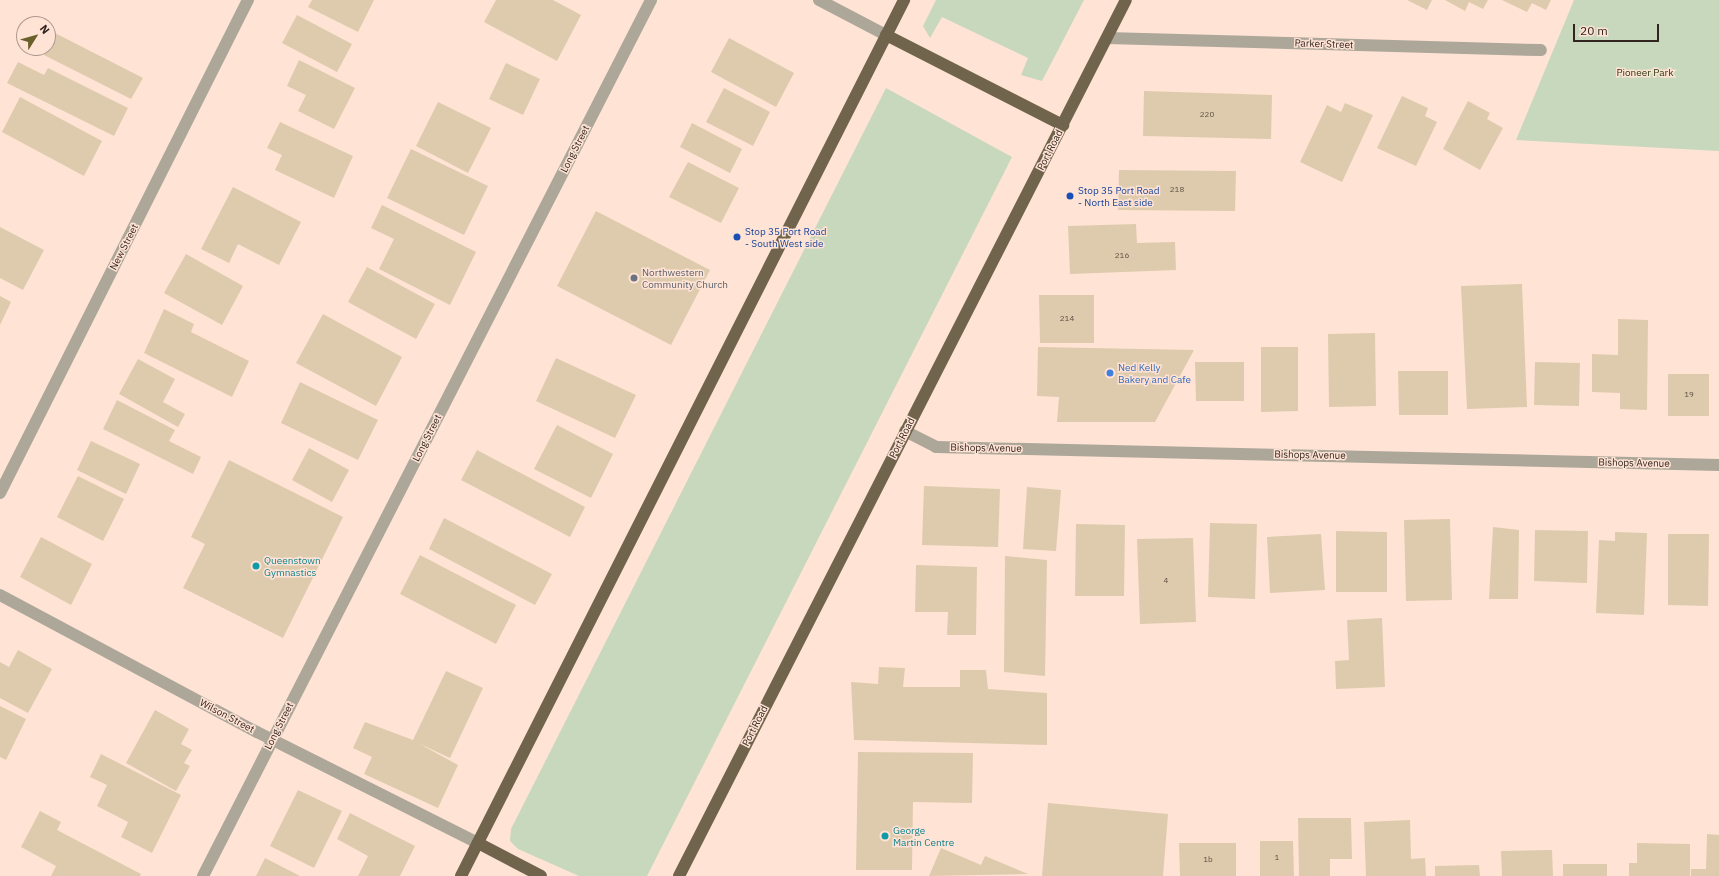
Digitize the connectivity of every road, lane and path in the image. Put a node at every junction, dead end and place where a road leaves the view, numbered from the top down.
1 (248, 0) edge
2 (651, 0) edge
3 (819, 0) edge
4 (904, 0) edge
5 (1126, 0) edge
6 (886, 35) junction
7 (1107, 38) junction
8 (1541, 50) dead end
9 (1063, 125) junction
10 (905, 432) junction
11 (1719, 464) edge
12 (0, 493) edge
13 (0, 595) edge
14 (272, 739) junction
15 (478, 844) junction
16 (203, 876) edge
17 (461, 876) edge
18 (541, 876) edge
19 (679, 876) edge

1 - 12 street, New Street
2 - 14 street, Long Street
3 - 6 street
4 - 6 highway
5 - 7 highway, Port Road
6 - 9 highway
6 - 15 highway
7 - 8 street, Parker Street
7 - 9 highway, Port Road
9 - 10 highway, Port Road
10 - 11 street, Bishops Avenue
10 - 19 highway, Port Road
13 - 14 street, Wilson Street
14 - 15 street, Wilson Street
14 - 16 street, Long Street
15 - 17 highway
15 - 18 highway

